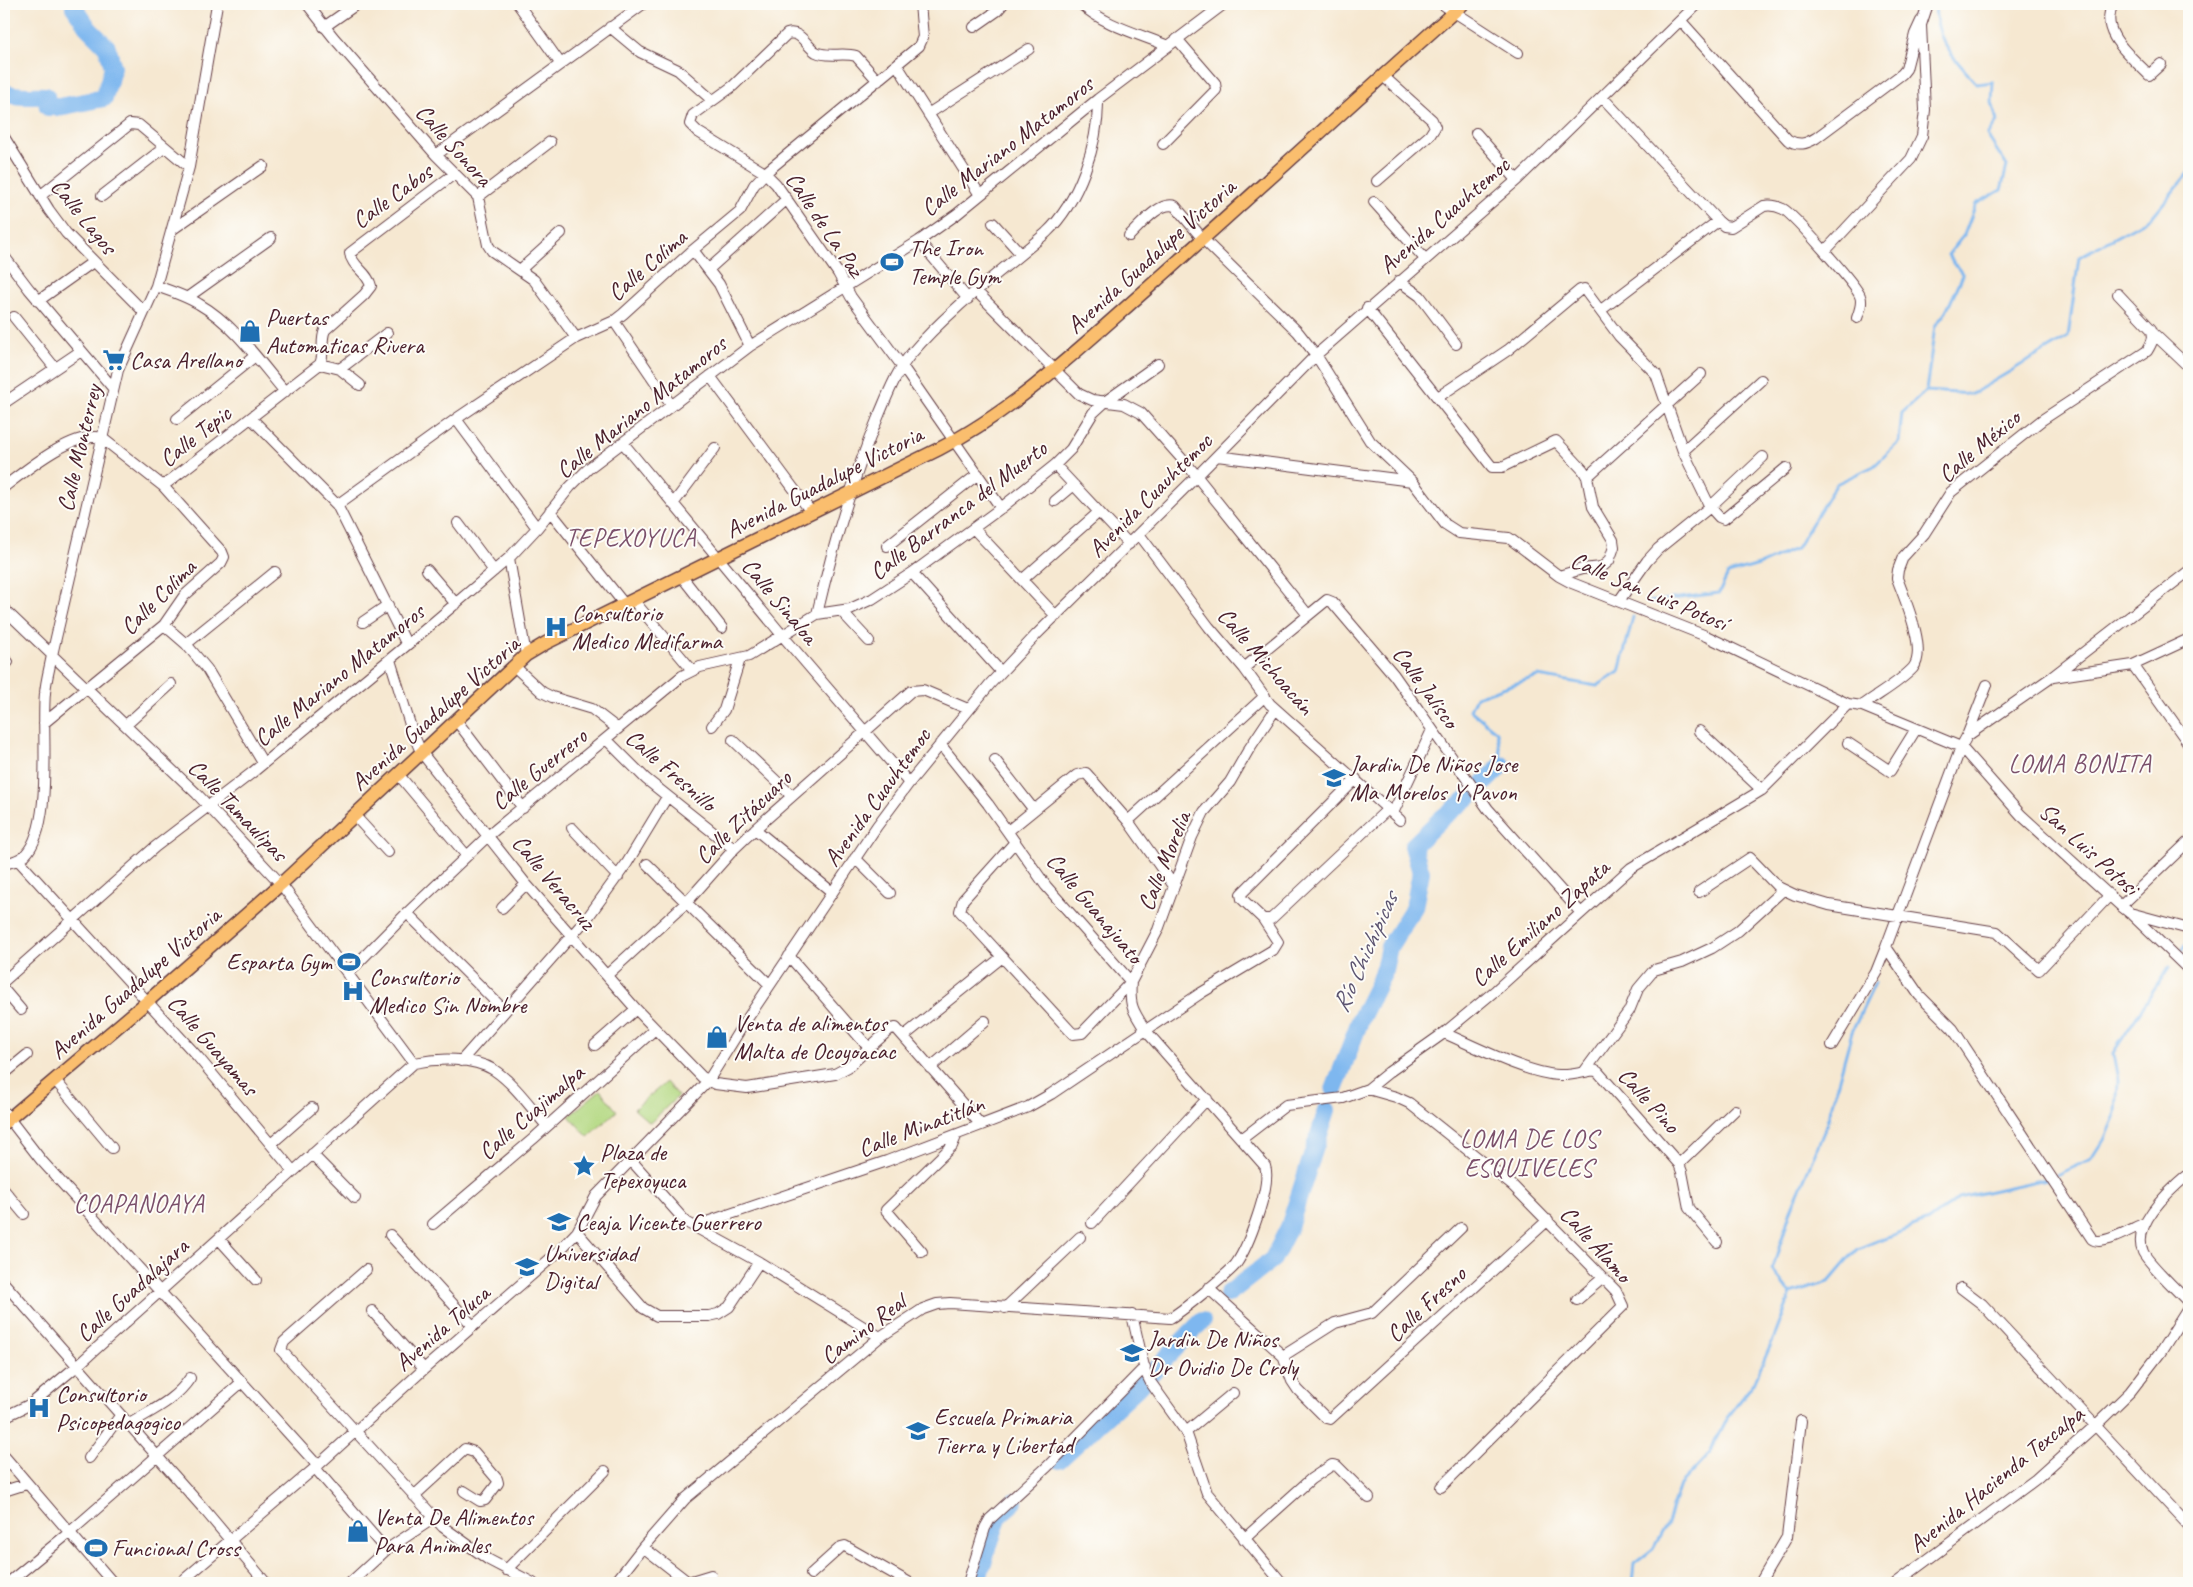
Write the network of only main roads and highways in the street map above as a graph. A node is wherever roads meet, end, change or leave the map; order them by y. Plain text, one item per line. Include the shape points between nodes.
1 (1458, 8) edge
2 (5, 1118) edge

1 - 2 main road, Avenida Guadalupe Victoria via 1053,370 979,426 955,441 526,656 280,884 148,1001

